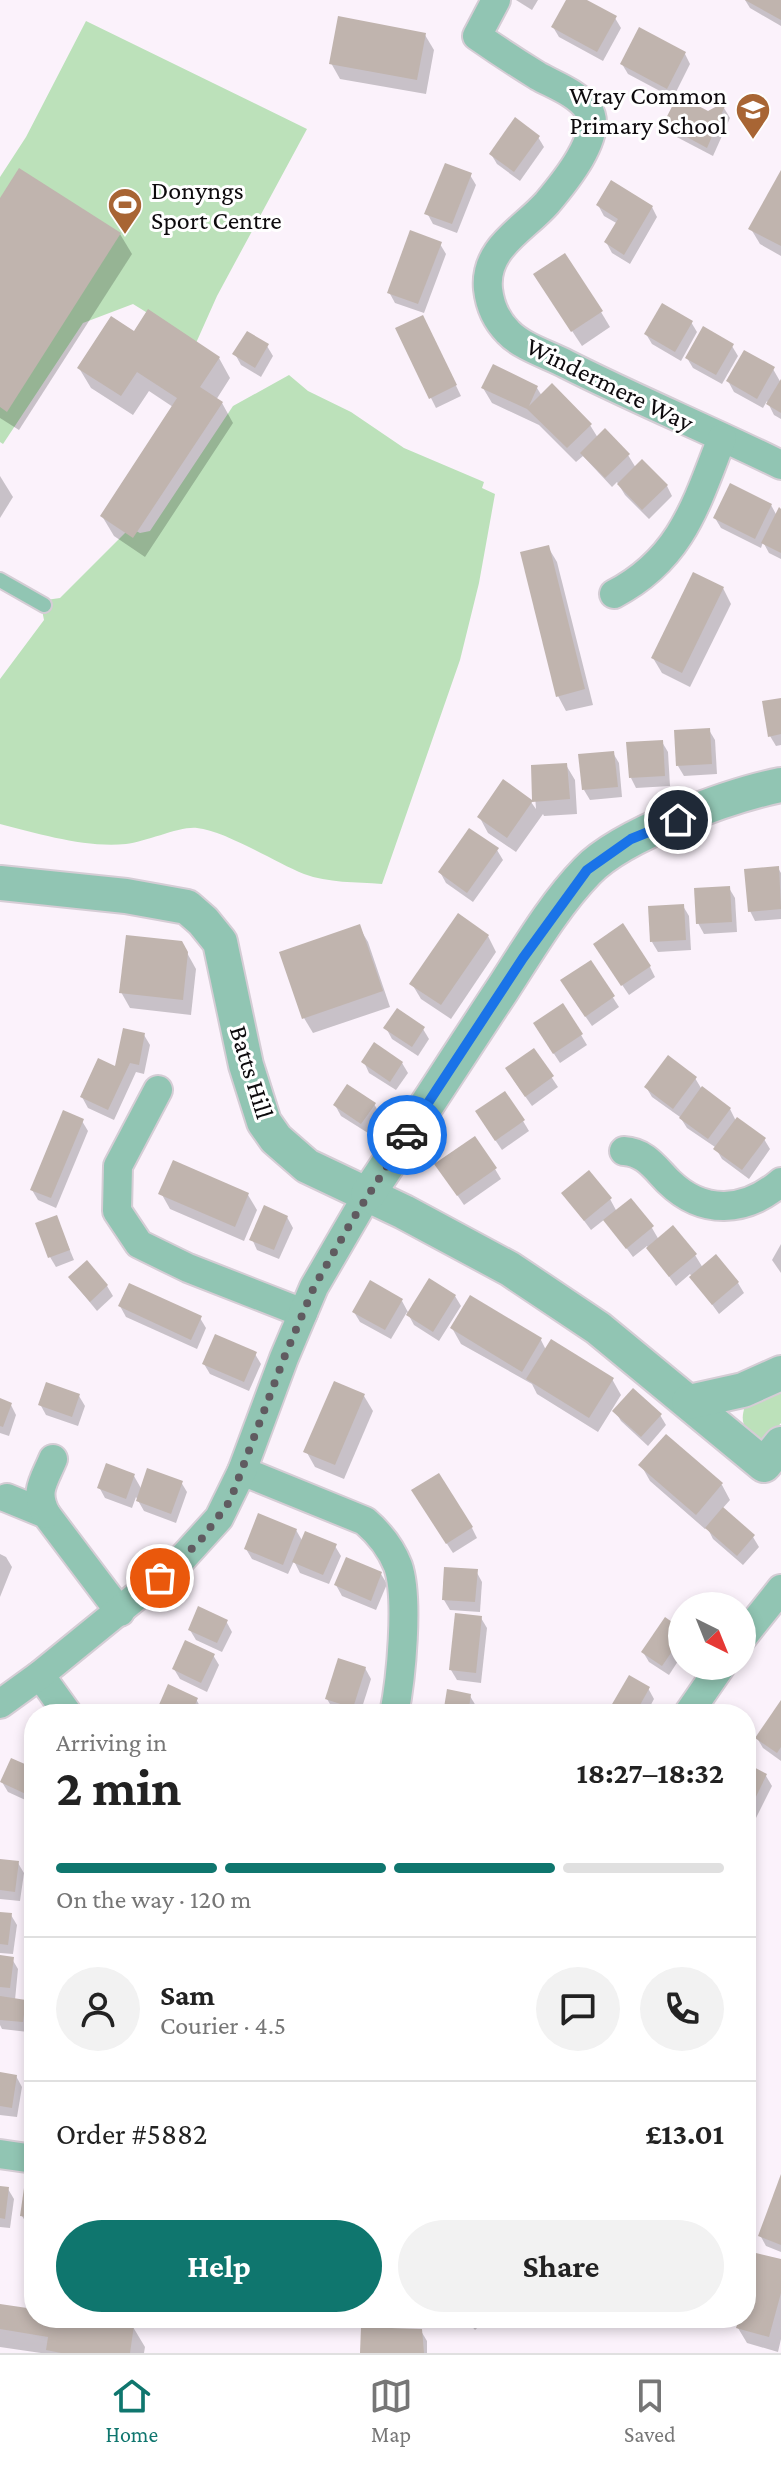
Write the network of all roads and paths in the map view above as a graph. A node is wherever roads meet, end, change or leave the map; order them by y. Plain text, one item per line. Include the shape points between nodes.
1 (496, 0) edge
2 (722, 438) junction
3 (781, 465) edge
4 (0, 580) edge
5 (614, 594) dead end
6 (44, 605) dead end
7 (781, 785) edge
8 (0, 883) edge
9 (158, 1090) dead end
10 (624, 1151) dead end
11 (781, 1182) edge
12 (368, 1194) junction
13 (303, 1313) junction
14 (781, 1373) edge
15 (689, 1402) junction
16 (53, 1459) dead end
17 (775, 1463) edge
18 (242, 1471) junction
19 (7, 1498) dead end
20 (46, 1514) junction
21 (781, 1589) edge
22 (120, 1612) junction
23 (756, 1620) edge
24 (40, 1675) junction
25 (711, 1680) edge
26 (0, 1704) edge
27 (61, 1704) edge
28 (395, 1704) edge
29 (695, 1704) edge
30 (0, 2154) edge
31 (24, 2158) edge

1 - 2 street, Windermere Way via 477,36 580,100 593,118 592,136 546,204 493,259 487,279 496,318 511,336
2 - 3 street, Windermere Way
2 - 5 street via 677,542 640,580
4 - 6 lane
7 - 12 street via 750,791 631,839 587,870
8 - 12 street, Batts Hill via 175,903 195,914 220,942 264,1122 307,1166
9 - 13 street via 118,1166 117,1211 139,1244
10 - 11 street via 645,1157 692,1200 714,1206 755,1200
12 - 13 street
12 - 15 street, Batts Hill via 510,1269 598,1328
13 - 18 street
14 - 15 street via 743,1390
15 - 17 street, Batts Hill
16 - 20 street via 39,1492
18 - 22 street via 230,1501 200,1541
18 - 28 street via 365,1521 389,1548 402,1584
19 - 20 street
20 - 22 street
21 - 23 street
22 - 24 street
24 - 26 street
24 - 27 street
25 - 29 street
30 - 31 street

